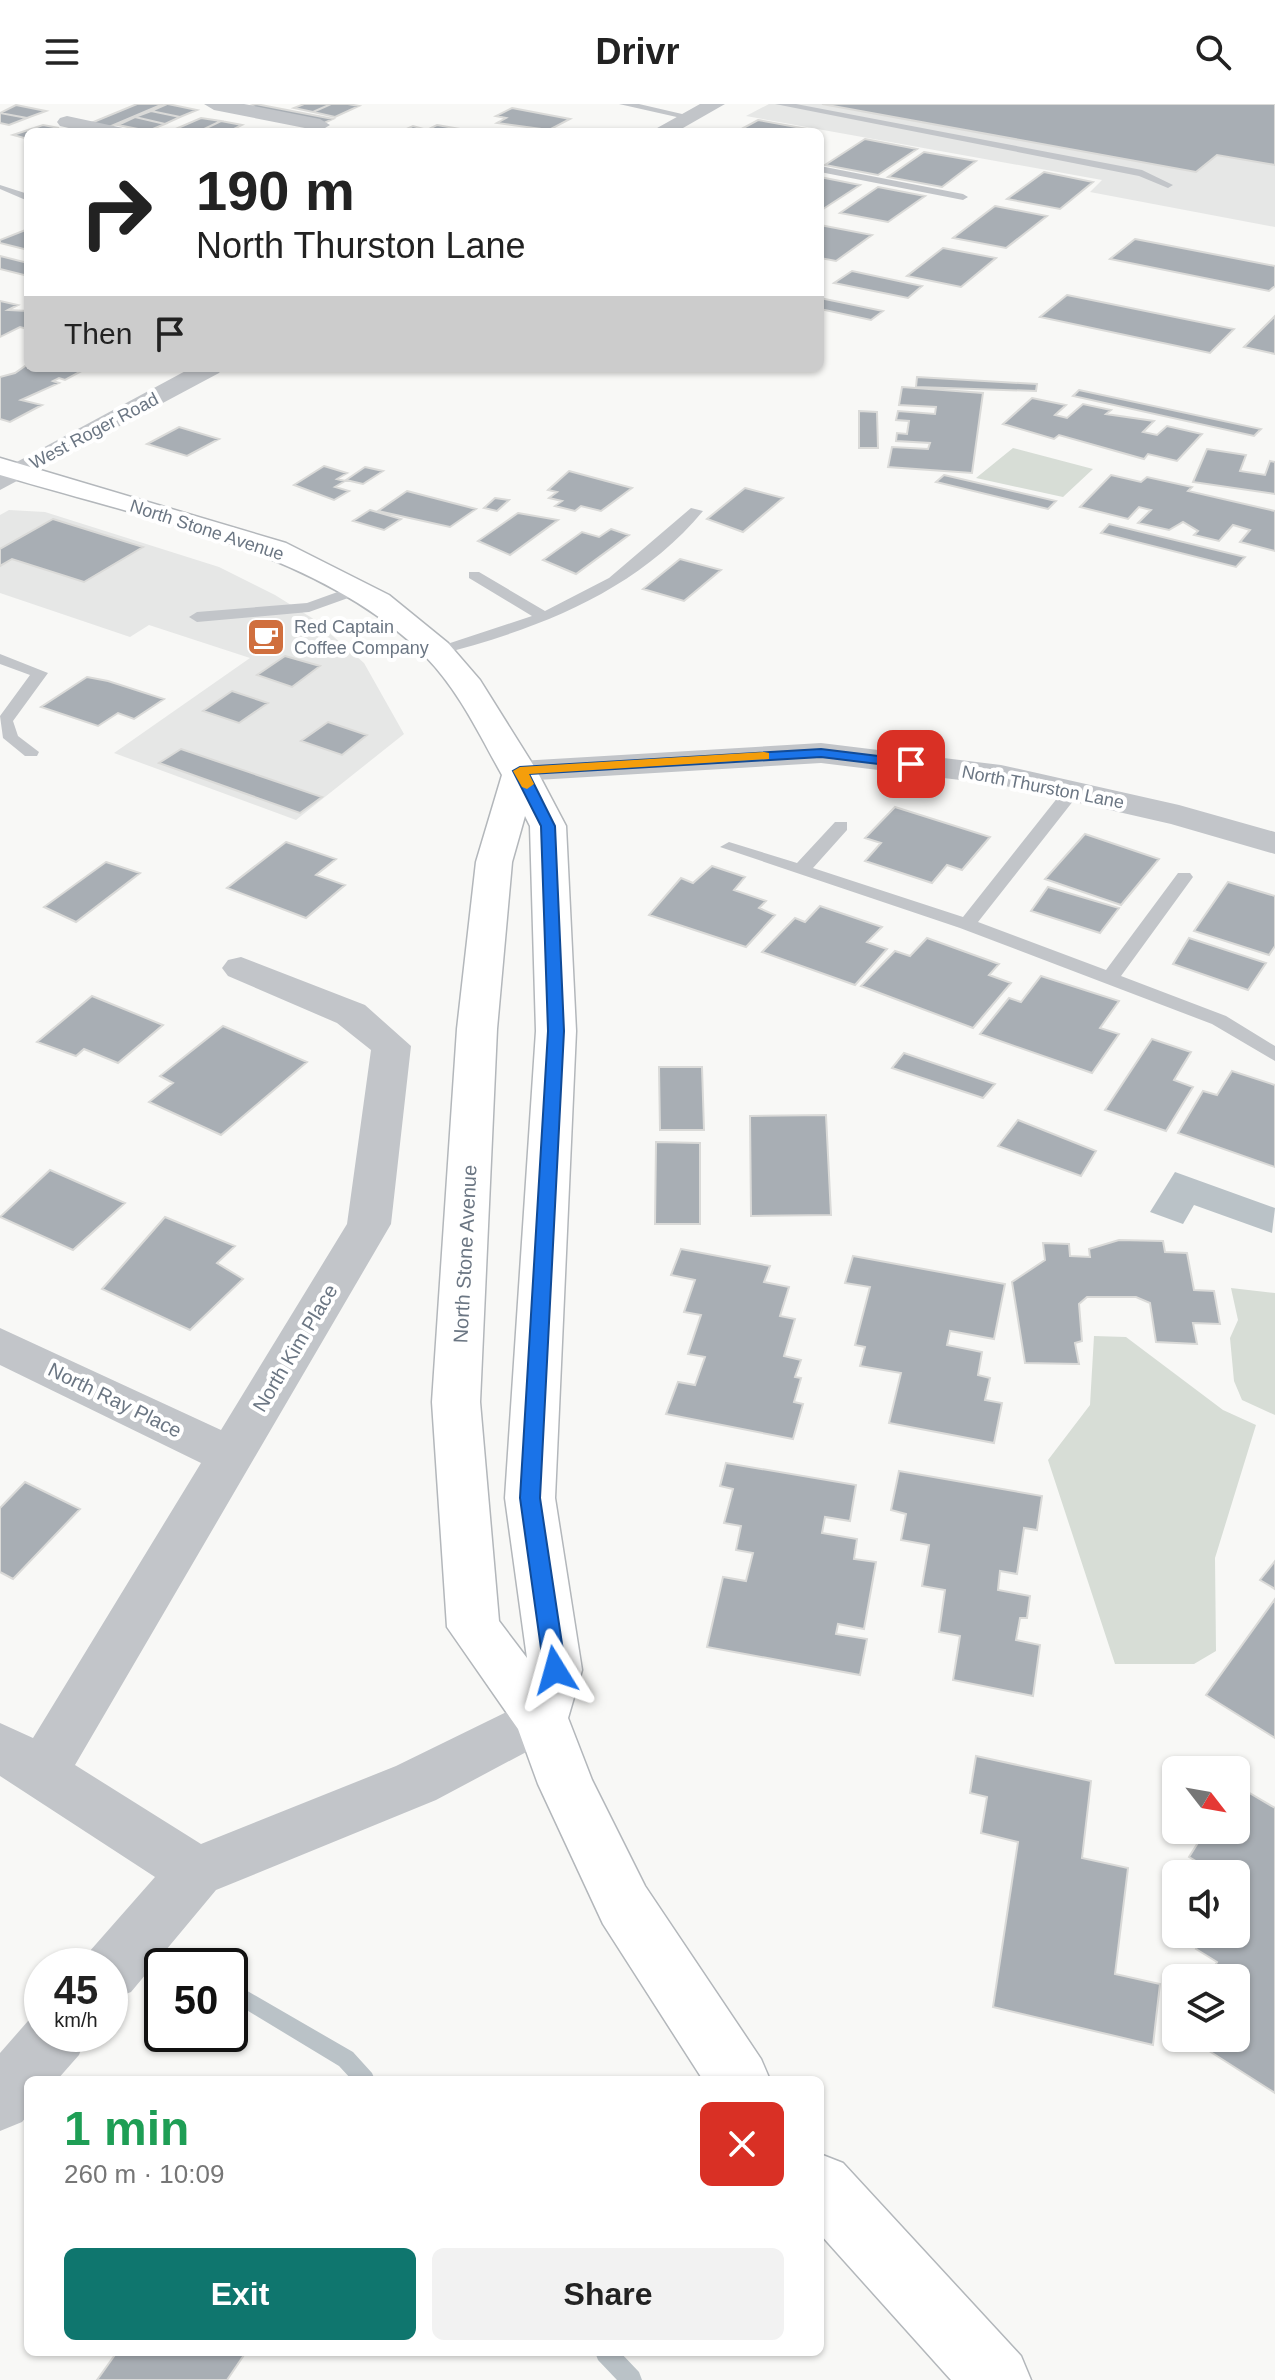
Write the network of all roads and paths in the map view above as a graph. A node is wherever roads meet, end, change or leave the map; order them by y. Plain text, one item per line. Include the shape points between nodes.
1 (214, 104) edge
2 (624, 104) edge
3 (671, 104) edge
4 (780, 104) edge
5 (94, 110) dead end
6 (703, 110) edge
7 (96, 128) edge
8 (313, 128) edge
9 (668, 128) edge
10 (824, 170) edge
11 (1168, 185) dead end
12 (4, 187) dead end
13 (24, 196) edge
14 (963, 197) dead end
15 (202, 372) edge
16 (6, 473) edge
17 (696, 511) dead end
18 (474, 575) dead end
19 (357, 590) junction
20 (543, 616) junction
21 (197, 617) dead end
22 (437, 650) junction
23 (0, 659) edge
24 (31, 752) dead end
25 (520, 771) junction
26 (1072, 791) junction
27 (841, 826) dead end
28 (1275, 843) edge
29 (729, 847) dead end
30 (801, 870) junction
31 (1184, 877) dead end
32 (967, 924) junction
33 (241, 968) dead end
34 (1111, 976) junction
35 (1275, 1055) edge
36 (0, 1345) edge
37 (230, 1455) junction
38 (541, 1718) junction
39 (21, 1760) edge
40 (196, 1872) junction
41 (128, 1951) edge
42 (41, 2052) edge
43 (736, 2076) edge
44 (0, 2100) edge
45 (824, 2190) edge
46 (997, 2380) edge

1 - 8 street via 320,125
2 - 6 lane
3 - 6 lane
4 - 11 lane via 1142,173
5 - 7 street via 67,122
6 - 9 street
10 - 14 lane
12 - 13 lane
15 - 16 street, West Roger Road
16 - 19 main road, North Stone Avenue via 276,549
17 - 20 lane via 635,567 577,603
18 - 20 lane
19 - 21 lane via 309,607
19 - 22 main road, North Stone Avenue
20 - 22 lane
22 - 25 main road, North Stone Avenue via 469,687
23 - 24 lane via 40,673 5,721 11,738
25 - 26 street, North Thurston Lane via 821,753 1001,775
25 - 38 main road, North Stone Avenue via 548,826 556,1031 530,1498 555,1670
25 - 38 main road, North Stone Avenue via 494,862 477,1029 456,1402 473,1627
26 - 28 street, North Thurston Lane
26 - 32 lane
27 - 30 lane
29 - 30 lane
30 - 32 lane
31 - 34 lane
32 - 34 lane
33 - 37 street, North Kim Place via 351,1014 391,1046 369,1224
34 - 35 lane via 1219,1020
36 - 37 street, North Ray Place
37 - 39 street, North Kim Place
38 - 40 street via 416,1783
38 - 43 main road, North Stone Avenue via 624,1905
39 - 40 street
40 - 41 street
42 - 44 street
45 - 46 main road

